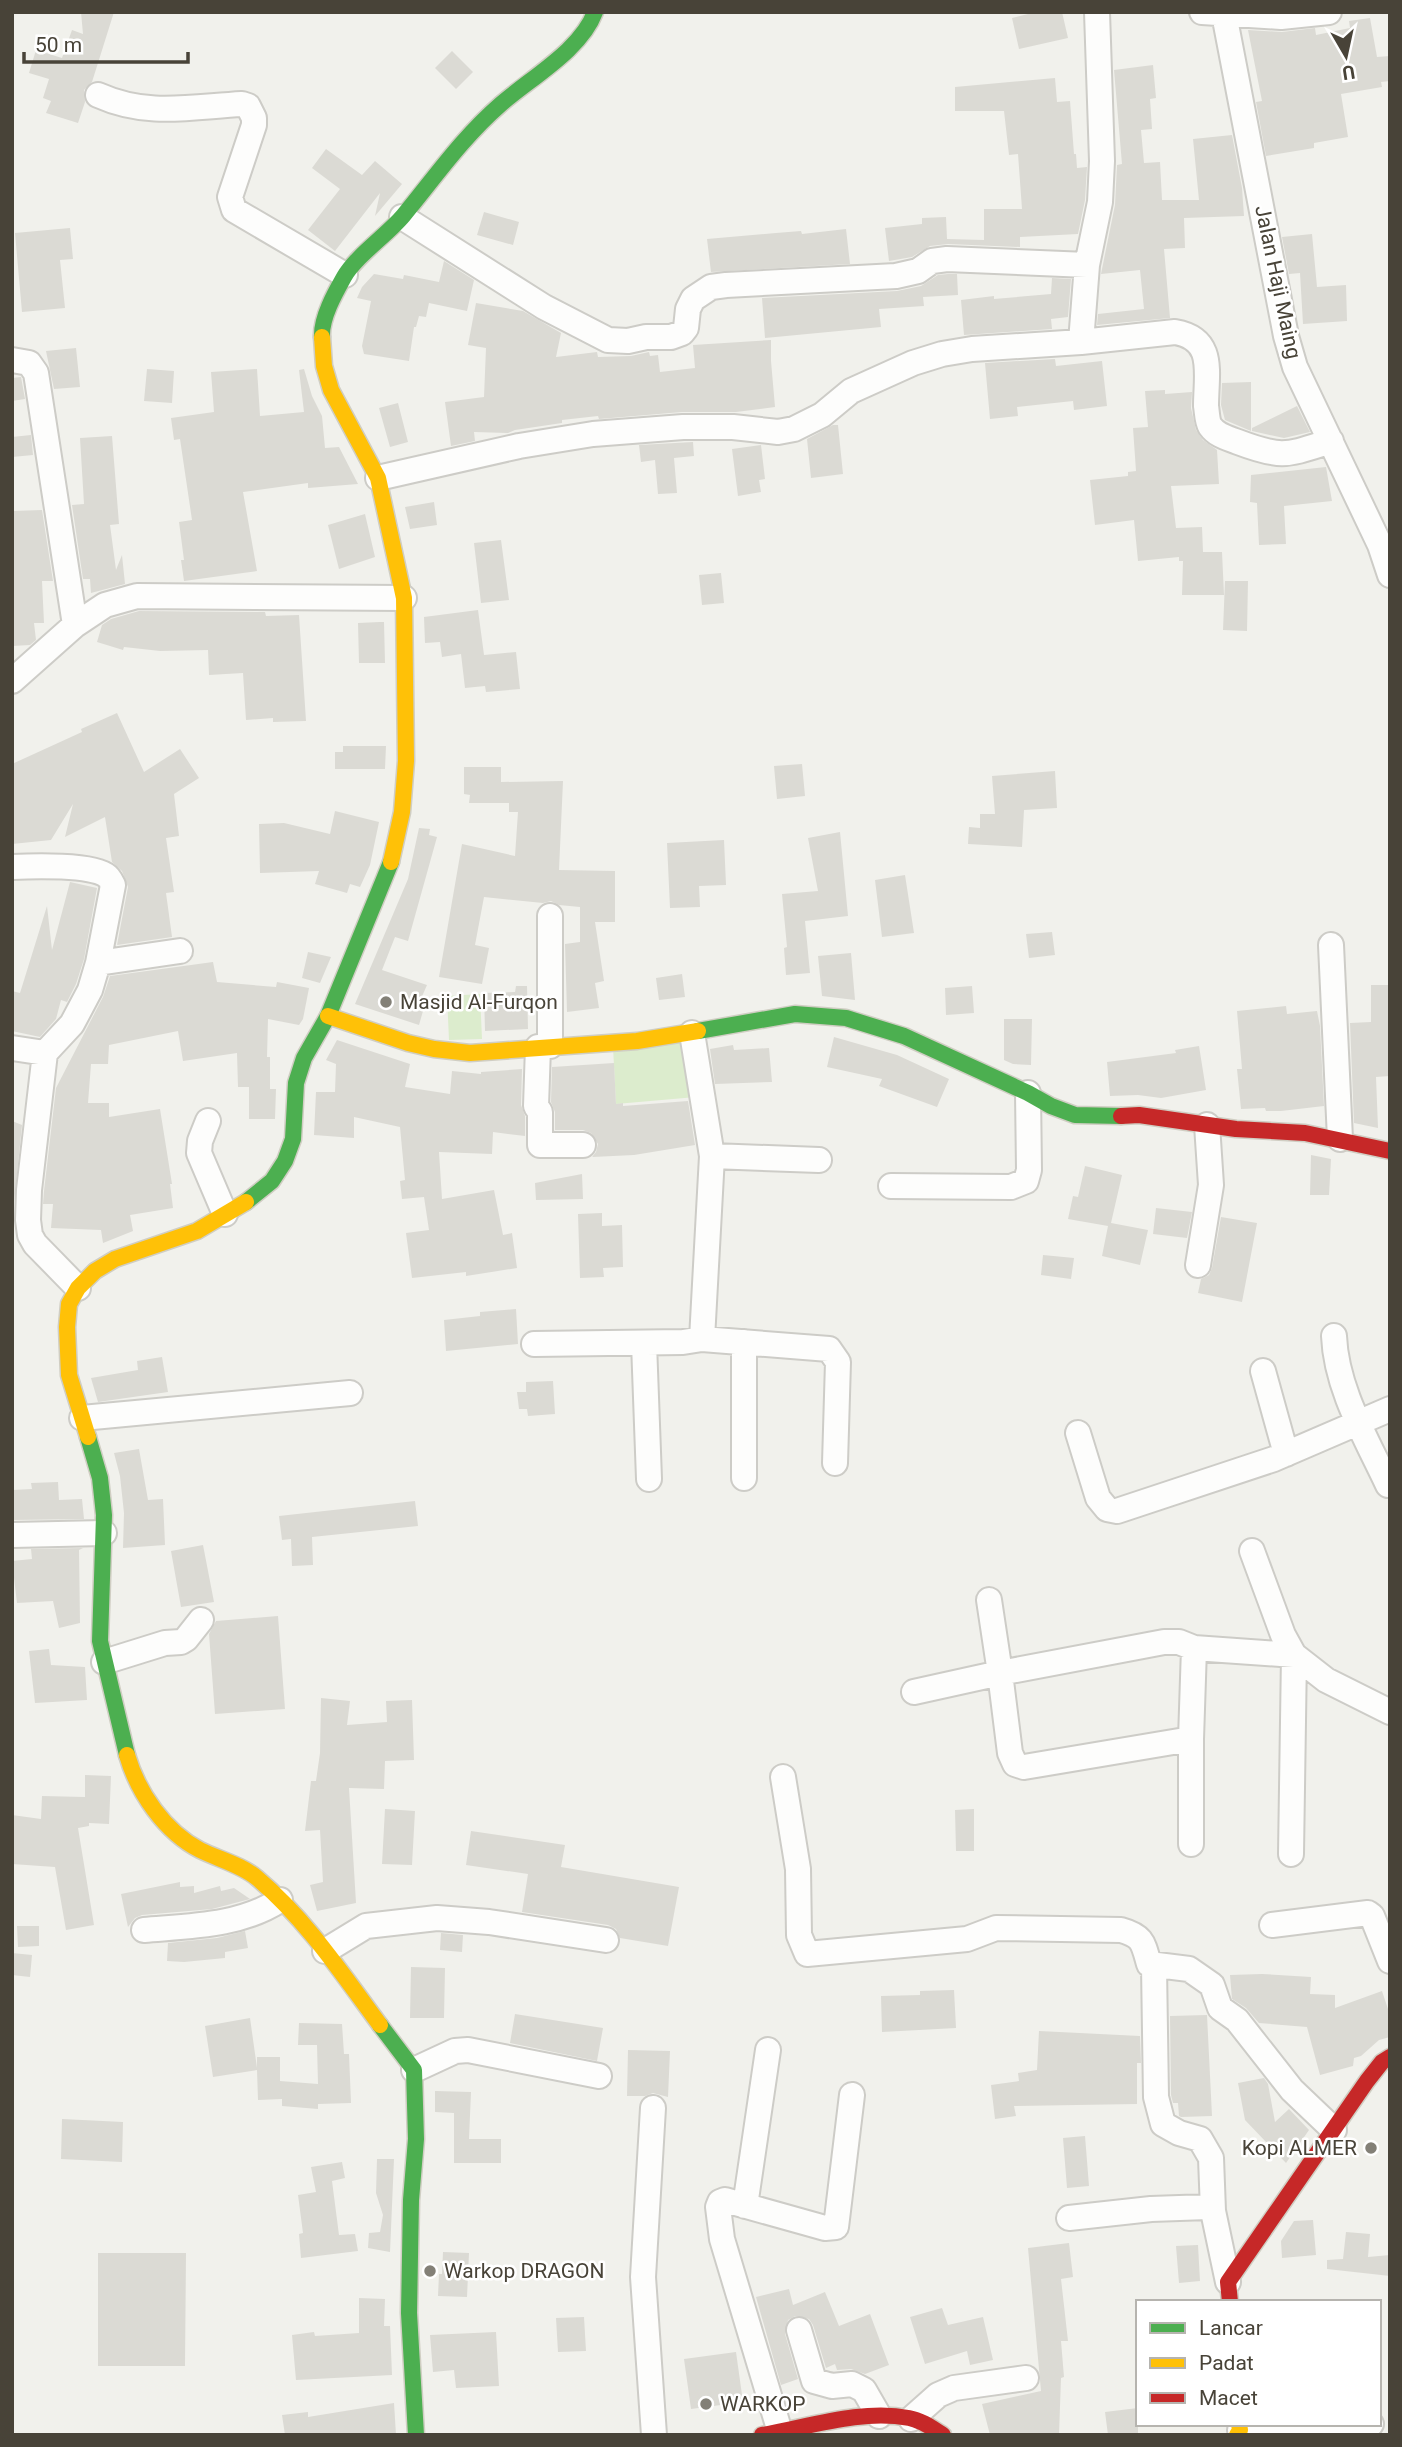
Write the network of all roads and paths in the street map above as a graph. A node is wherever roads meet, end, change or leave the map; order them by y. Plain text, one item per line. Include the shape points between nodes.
1 (596, 12) edge
2 (1097, 12) edge
3 (1329, 12) edge
4 (1213, 13) edge
5 (1281, 15) edge
6 (98, 95) dead end
7 (402, 217) junction
8 (1087, 265) junction
9 (345, 275) junction
10 (1081, 342) junction
11 (12, 360) edge
12 (1331, 441) junction
13 (378, 478) junction
14 (1385, 546) edge
15 (1390, 575) edge
16 (404, 598) junction
17 (75, 625) junction
18 (12, 681) edge
19 (12, 867) edge
20 (550, 916) dead end
21 (1331, 945) dead end
22 (180, 951) dead end
23 (98, 963) junction
24 (328, 1016) junction
25 (692, 1033) junction
26 (544, 1046) junction
27 (12, 1048) edge
28 (46, 1053) junction
29 (1028, 1093) junction
30 (208, 1121) dead end
31 (1207, 1125) junction
32 (1340, 1139) junction
33 (583, 1145) dead end
34 (1390, 1151) edge
35 (712, 1156) junction
36 (819, 1160) dead end
37 (891, 1186) dead end
38 (225, 1214) junction
39 (1198, 1265) dead end
40 (78, 1288) junction
41 (1334, 1336) dead end
42 (702, 1339) junction
43 (744, 1342) junction
44 (644, 1343) junction
45 (534, 1344) dead end
46 (1263, 1371) dead end
47 (350, 1393) dead end
48 (1390, 1409) edge
49 (82, 1418) junction
50 (1360, 1423) junction
51 (1079, 1433) dead end
52 (1286, 1454) junction
53 (835, 1463) dead end
54 (744, 1478) dead end
55 (649, 1479) dead end
56 (1388, 1485) edge
57 (104, 1533) junction
58 (12, 1535) edge
59 (1252, 1551) dead end
60 (989, 1600) dead end
61 (201, 1620) dead end
62 (1194, 1648) junction
63 (1294, 1656) junction
64 (104, 1662) junction
65 (1000, 1673) junction
66 (914, 1692) dead end
67 (1390, 1712) edge
68 (1191, 1740) junction
69 (783, 1777) dead end
70 (1191, 1844) dead end
71 (1291, 1854) dead end
72 (281, 1900) junction
73 (1272, 1925) dead end
74 (144, 1930) dead end
75 (606, 1940) dead end
76 (326, 1951) junction
77 (1390, 1961) edge
78 (1154, 1966) junction
79 (768, 2050) dead end
80 (1390, 2057) edge
81 (414, 2070) junction
82 (599, 2076) dead end
83 (852, 2095) dead end
84 (653, 2108) dead end
85 (1334, 2130) junction
86 (745, 2206) junction
87 (1213, 2211) junction
88 (1069, 2218) dead end
89 (1229, 2292) edge
90 (799, 2330) dead end
91 (1027, 2378) dead end
92 (879, 2416) junction
93 (911, 2418) junction
94 (1327, 2426) edge
95 (1239, 2430) edge
96 (771, 2433) edge
97 (416, 2435) edge
98 (654, 2435) edge
99 (943, 2435) edge

1 - 7 street via 578,41 460,143
2 - 8 street via 1102,161
3 - 5 street
4 - 5 street
4 - 12 street, Jalan Haji Maing via 1286,336 1295,367
6 - 9 street via 142,109 248,106 254,125 230,204
7 - 8 street via 544,307 608,340 682,333 693,299 711,287 896,276 947,259
7 - 9 street
8 - 10 street
9 - 13 street via 322,331 324,366 331,390
10 - 12 street via 1175,332 1190,335 1200,342 1205,354 1209,425 1220,435 1270,454 1290,454
10 - 13 street via 942,354 851,391 809,424 794,429 683,427 593,434
11 - 17 street via 29,363 36,373
12 - 14 street, Jalan Haji Maing
13 - 16 street
14 - 15 street, Jalan Haji Maing
16 - 17 street via 137,596 105,604
16 - 24 street via 402,813 389,871
17 - 18 street
19 - 23 street via 64,867 108,876 112,896
20 - 26 street
21 - 32 street
22 - 23 street
23 - 28 street via 81,1010
24 - 26 street via 434,1049 470,1053
24 - 38 street via 304,1058 296,1083 293,1139 285,1161 254,1197
25 - 26 street via 603,1045
25 - 29 street via 795,1014 846,1018 904,1036
25 - 35 street
26 - 33 street via 536,1106 540,1145
27 - 28 street
28 - 40 street via 29,1190 30,1235
29 - 31 street via 1075,1115 1139,1115
29 - 37 street via 1026,1181 1012,1186
30 - 38 street via 199,1153
31 - 32 street
31 - 39 street via 1211,1185
32 - 34 street
35 - 36 street
35 - 42 street
38 - 40 street via 197,1231 115,1259 95,1270
40 - 49 street via 69,1304 67,1350
41 - 50 street via 1343,1385
42 - 43 street
42 - 44 street
43 - 53 street via 829,1349 834,1354 838,1362
43 - 54 street
44 - 45 street
44 - 55 street
46 - 52 street
47 - 49 street
48 - 50 street
49 - 57 street via 100,1478
50 - 52 street
50 - 56 street
51 - 52 street via 1098,1498 1107,1510 1117,1511
57 - 58 street
57 - 64 street via 100,1641
59 - 63 street
60 - 65 street
61 - 64 street via 186,1639
62 - 63 street
62 - 65 street via 1164,1642
62 - 68 street
63 - 67 street via 1326,1680
63 - 71 street
64 - 72 street via 128,1759 158,1815 172,1832 255,1876
65 - 66 street
65 - 68 street via 1015,1764 1024,1767
68 - 70 street
69 - 78 street via 798,1869 799,1935 807,1954 967,1939 996,1928 1121,1930 1136,1934
72 - 74 street via 247,1917
72 - 76 street
73 - 77 street via 1368,1913
75 - 76 street via 437,1918 366,1926
76 - 81 street
78 - 85 street via 1189,1969 1212,1985 1220,2008 1237,2020 1292,2090
78 - 87 street via 1156,2097 1163,2124 1200,2139 1211,2158
79 - 86 street
80 - 85 street
81 - 82 street via 468,2050
81 - 97 street via 409,2313
83 - 86 street via 836,2227
84 - 98 street via 643,2277
85 - 89 street
86 - 96 street via 725,2200 718,2207
87 - 88 street via 1186,2206
87 - 89 street
90 - 92 street via 814,2381 864,2389
91 - 93 street via 954,2388
92 - 93 street
92 - 96 street
93 - 99 street
94 - 95 street

